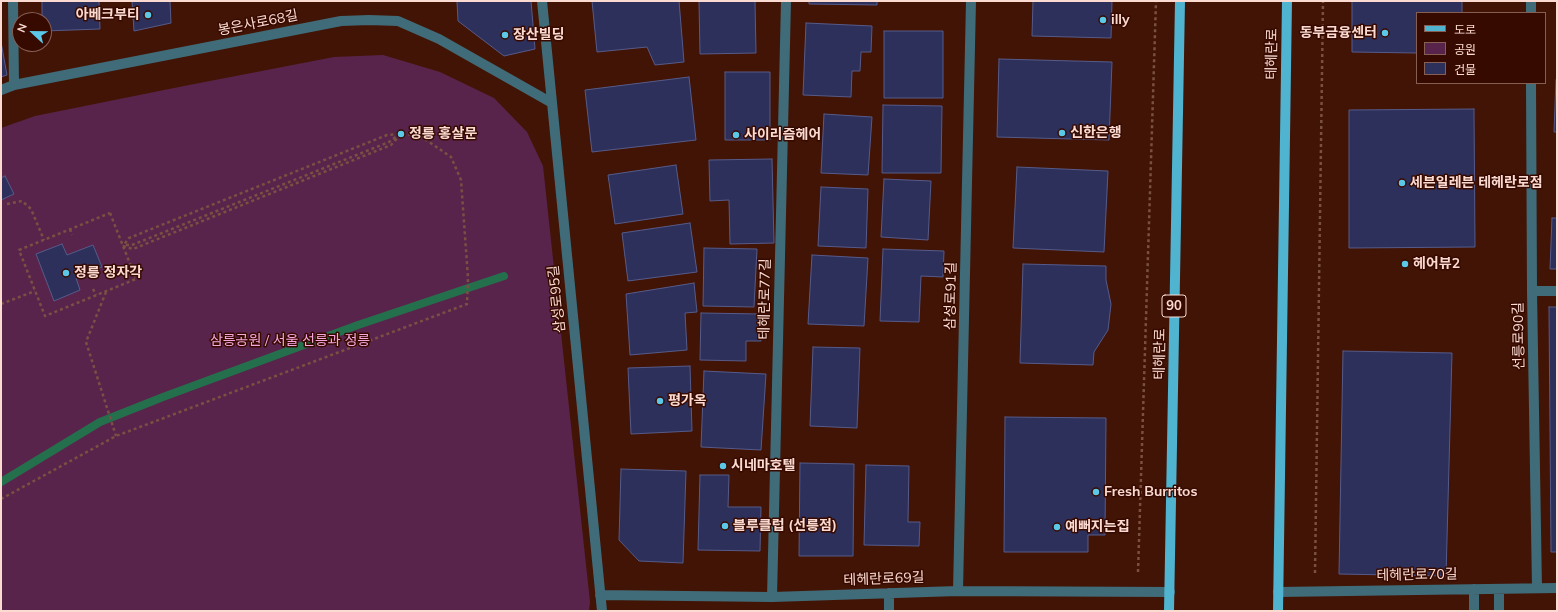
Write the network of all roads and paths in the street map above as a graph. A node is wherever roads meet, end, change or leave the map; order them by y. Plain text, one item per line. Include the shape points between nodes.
1 (13, 1) edge
2 (542, 1) edge
3 (786, 1) edge
4 (971, 1) edge
5 (1156, 1) edge
6 (1180, 1) edge
7 (1287, 1) edge
8 (1323, 1) edge
9 (1531, 1) edge
10 (1531, 12) edge
11 (1531, 84) edge
12 (14, 85) junction
13 (1, 90) edge
14 (552, 103) junction
15 (401, 134) junction
16 (8, 204) dead end
17 (70, 229) junction
18 (72, 235) dead end
19 (44, 240) junction
20 (123, 246) junction
21 (93, 289) dead end
22 (35, 291) junction
23 (106, 291) junction
24 (1532, 291) junction
25 (1557, 291) edge
26 (96, 295) junction
27 (1, 304) edge
28 (116, 436) junction
29 (1, 498) edge
30 (1499, 588) junction
31 (1537, 588) junction
32 (1557, 588) edge
33 (1474, 589) junction
34 (958, 591) junction
35 (1314, 591) junction
36 (1138, 592) junction
37 (1170, 592) junction
38 (1278, 592) junction
39 (889, 593) junction
40 (600, 595) junction
41 (772, 597) junction
42 (602, 611) edge
43 (889, 611) edge
44 (1169, 611) edge
45 (1278, 611) edge
46 (1474, 611) edge
47 (1499, 611) edge

1 - 12 street
2 - 14 street, 삼성로95길
3 - 41 street, 테헤란로77길
4 - 34 street, 삼성로91길
5 - 36 path
6 - 37 main road, 테헤란로 / 90
7 - 38 main road, 테헤란로
8 - 35 path
9 - 10 street
11 - 24 street, 선릉로90길
12 - 13 street, 봉은사로68길
12 - 14 street, 봉은사로68길 via 341,21 369,20 398,21 439,39
14 - 40 street, 삼성로95길
15 - 20 path via 382,145 132,245
15 - 20 path via 386,135 129,238
15 - 28 path via 419,135 451,157 461,180 468,278 467,304
16 - 19 path via 22,201 31,209
17 - 18 path
17 - 19 path
17 - 20 path via 110,213
19 - 22 path via 19,250
20 - 23 path via 136,279
21 - 26 path
22 - 26 path via 45,316
22 - 27 path
23 - 26 path
23 - 28 path via 86,342
24 - 25 street
24 - 31 street, 선릉로90길
28 - 29 path
30 - 31 street, 테헤란로70길
30 - 33 street, 테헤란로70길
30 - 47 street
31 - 32 street, 테헤란로70길
33 - 35 street, 테헤란로70길
33 - 46 street
34 - 36 street, 테헤란로69길
34 - 39 street, 테헤란로69길
35 - 38 street, 테헤란로70길
36 - 37 street, 테헤란로69길
37 - 44 main road, 테헤란로 / 90
38 - 45 main road, 테헤란로
39 - 41 street, 테헤란로69길
39 - 43 street
40 - 41 street, 테헤란로69길
40 - 42 street, 삼성로95길

